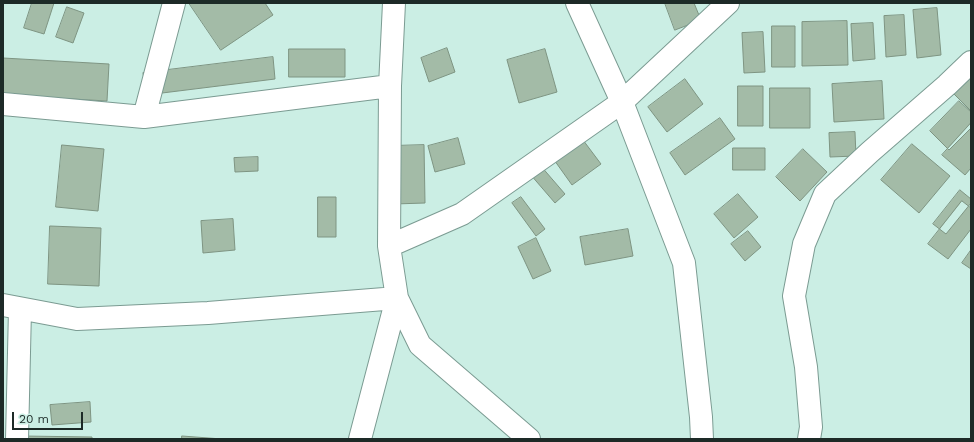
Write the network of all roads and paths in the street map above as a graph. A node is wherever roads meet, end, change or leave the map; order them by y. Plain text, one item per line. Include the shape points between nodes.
1 (174, 3) edge
2 (394, 3) edge
3 (576, 3) edge
4 (728, 3) edge
5 (971, 62) edge
6 (390, 86) junction
7 (622, 102) junction
8 (3, 104) edge
9 (144, 118) junction
10 (389, 246) junction
11 (397, 298) junction
12 (11, 307) edge
13 (17, 439) edge
14 (360, 439) edge
15 (529, 439) edge
16 (702, 439) edge
17 (809, 439) edge

1 - 9 street
2 - 6 street
3 - 7 street
4 - 7 street
5 - 17 street via 825,194 804,244 794,296 806,367 811,427
6 - 9 street
6 - 10 street
7 - 10 street via 462,214
7 - 16 street via 684,262
8 - 9 street
10 - 11 street
11 - 12 street via 77,319
11 - 14 street
11 - 15 street via 420,346
12 - 13 street

